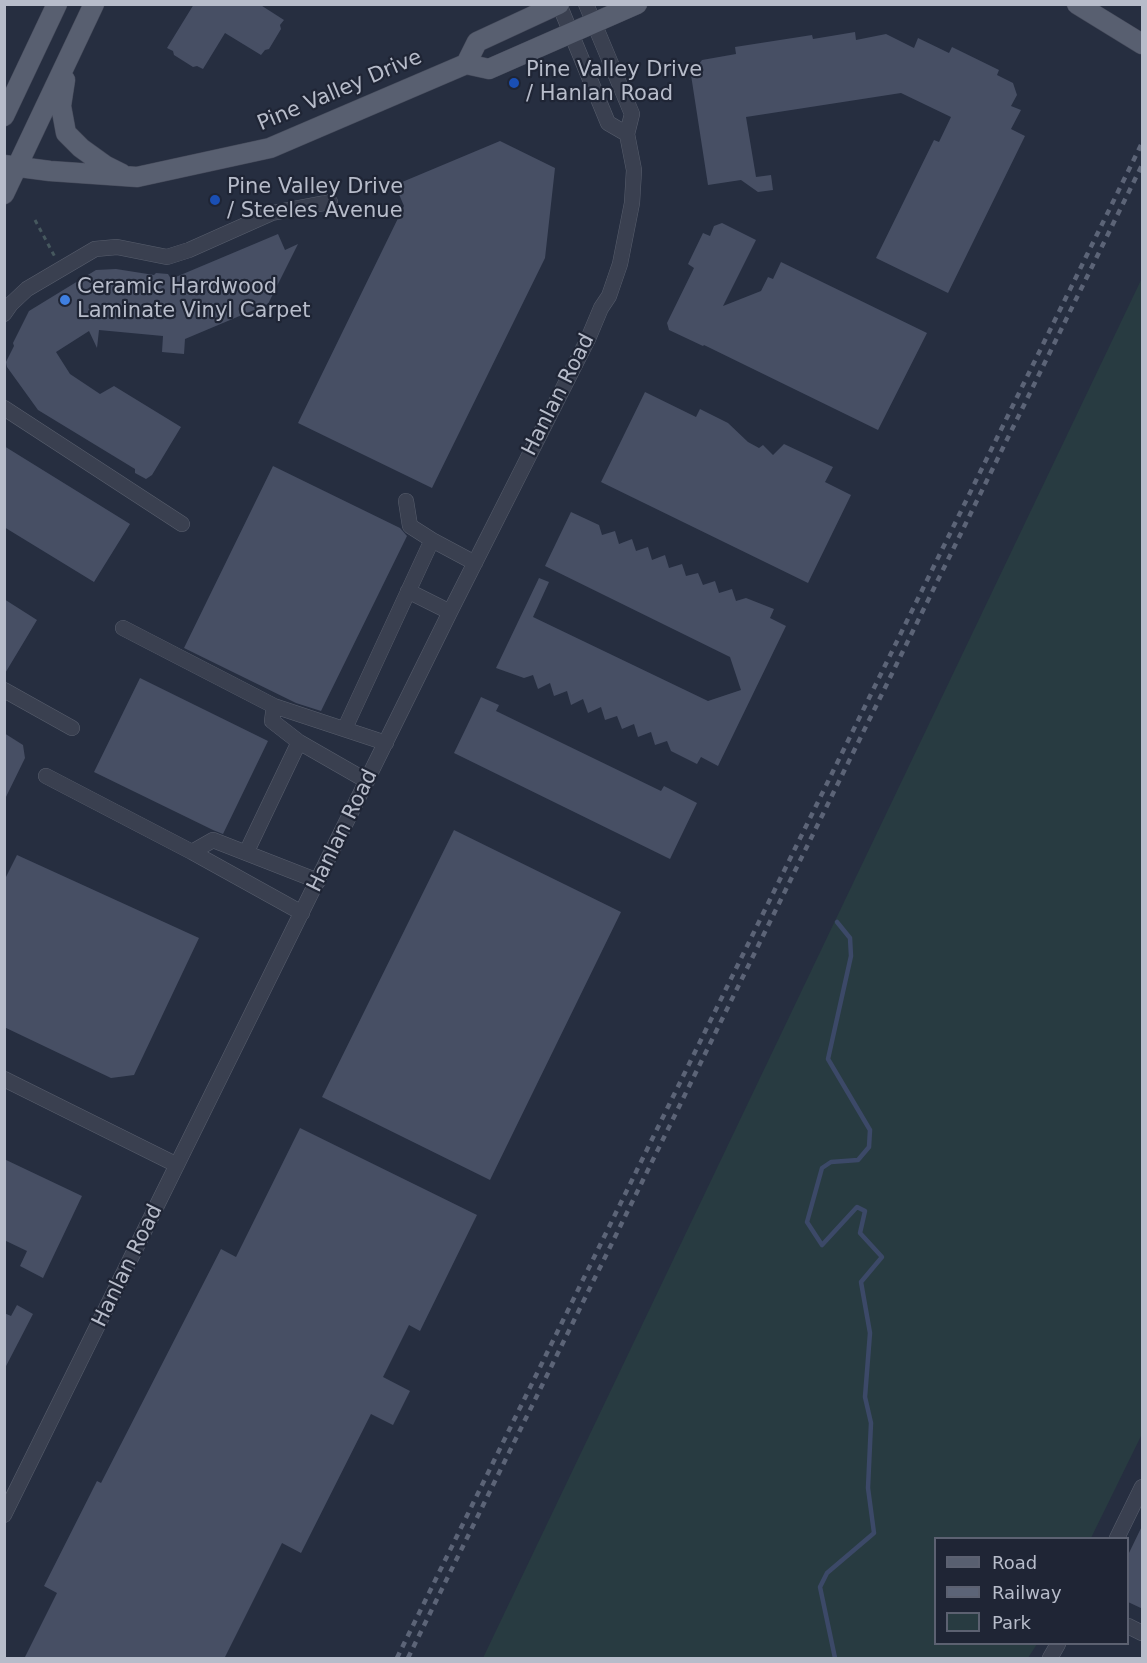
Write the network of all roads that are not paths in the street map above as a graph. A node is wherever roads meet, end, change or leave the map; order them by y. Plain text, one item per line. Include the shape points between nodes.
1 (57, 4) edge
2 (94, 4) edge
3 (559, 4) edge
4 (637, 4) edge
5 (1077, 4) edge
6 (589, 14) edge
7 (570, 34) junction
8 (1143, 44) edge
9 (69, 57) junction
10 (466, 64) junction
11 (4, 116) edge
12 (627, 134) junction
13 (11, 166) edge
14 (129, 178) junction
15 (4, 194) edge
16 (330, 202) dead end
17 (4, 314) edge
18 (4, 408) edge
19 (406, 501) dead end
20 (182, 524) dead end
21 (432, 540) junction
22 (475, 563) junction
23 (408, 591) junction
24 (450, 612) junction
25 (123, 628) dead end
26 (4, 690) edge
27 (274, 706) junction
28 (72, 728) dead end
29 (345, 728) junction
30 (299, 742) junction
31 (386, 742) junction
32 (46, 776) dead end
33 (367, 781) junction
34 (192, 852) junction
35 (246, 853) junction
36 (318, 881) junction
37 (302, 914) junction
38 (4, 1079) edge
39 (177, 1165) junction
40 (1143, 1487) edge
41 (4, 1515) edge
42 (1118, 1537) edge
43 (1129, 1626) edge
44 (1143, 1633) edge
45 (1057, 1645) edge
46 (1050, 1659) edge

1 - 11 main road
2 - 9 main road
3 - 7 street
3 - 10 main road via 477,42
4 - 6 main road, Pine Valley Drive
5 - 8 main road
6 - 7 main road, Pine Valley Drive
6 - 12 street, Hanlan Road via 632,114
7 - 10 main road, Pine Valley Drive via 489,69
7 - 12 street via 608,123
9 - 13 main road
9 - 14 main road via 61,106 66,133 106,166
10 - 14 main road, Pine Valley Drive via 270,148
12 - 22 street, Hanlan Road via 634,170 632,203 612,287
13 - 14 main road, Pine Valley Drive
13 - 15 main road
16 - 17 street via 272,213 167,257 117,247 95,249 27,290
18 - 20 street
19 - 21 street via 410,526
21 - 22 street
21 - 23 street
22 - 24 street, Hanlan Road
23 - 24 street
23 - 29 street
24 - 31 street, Hanlan Road
25 - 27 street
26 - 28 street
27 - 29 street
27 - 30 street via 272,721
29 - 31 street
30 - 33 street
30 - 35 street
31 - 33 street, Hanlan Road
32 - 34 street
33 - 36 street, Hanlan Road
34 - 35 street via 213,840
34 - 37 street
35 - 36 street
36 - 37 street, Hanlan Road
37 - 39 street, Hanlan Road
38 - 39 street
39 - 41 street, Hanlan Road
40 - 42 street
43 - 44 street
45 - 46 street

